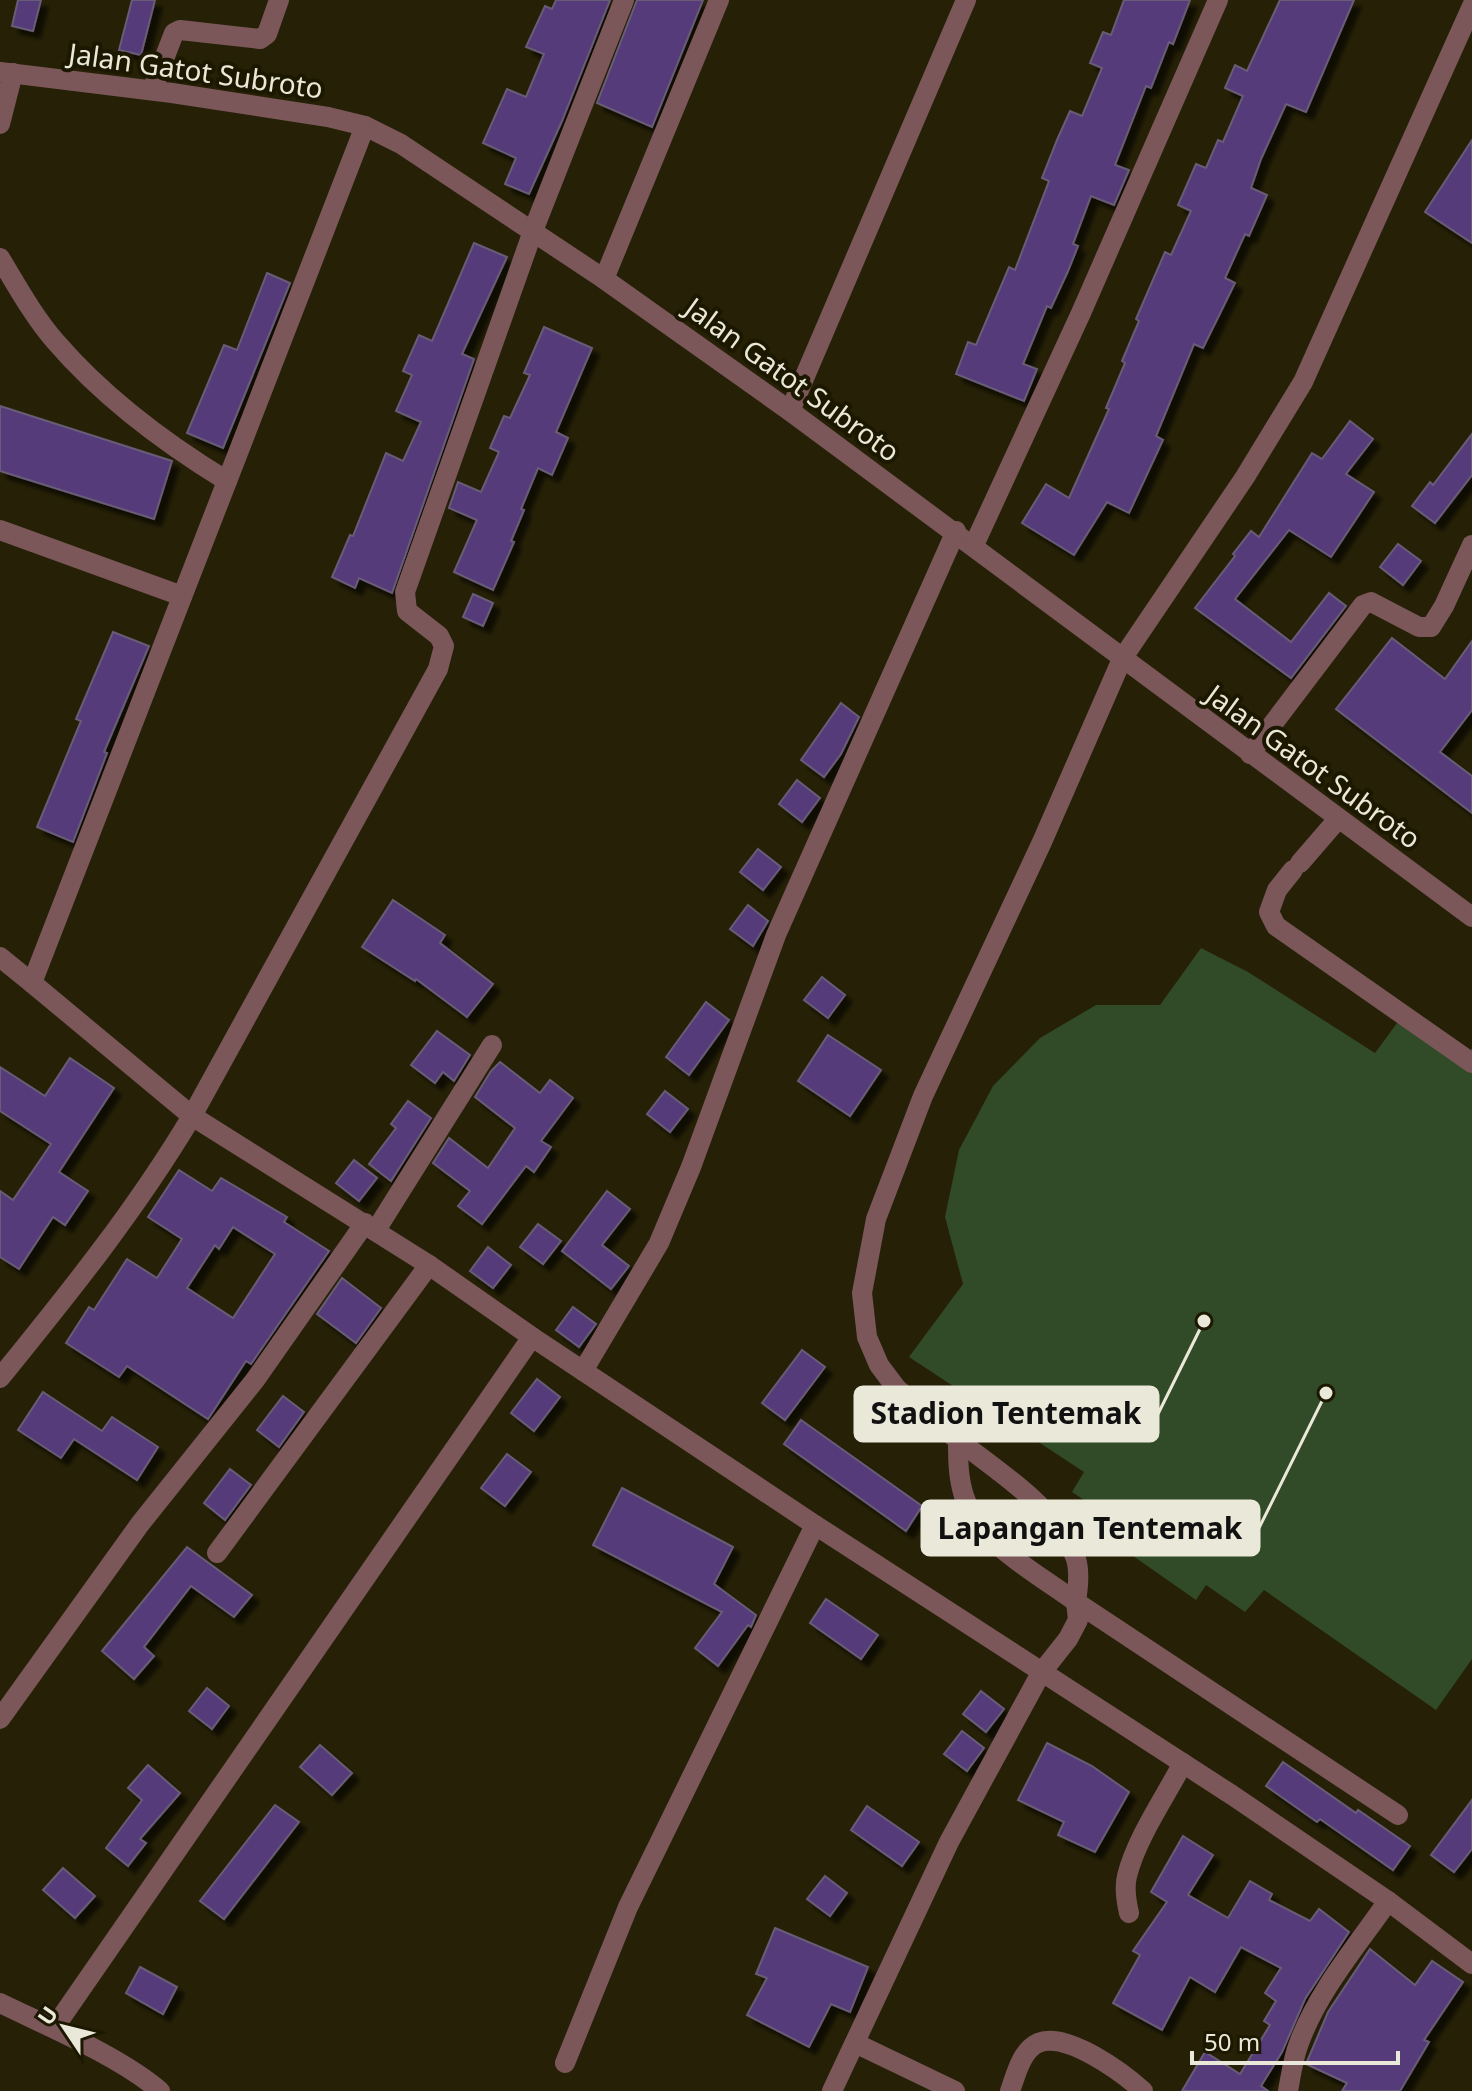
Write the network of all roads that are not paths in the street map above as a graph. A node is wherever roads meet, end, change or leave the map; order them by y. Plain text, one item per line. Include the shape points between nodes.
1 (279, 0) edge
2 (624, 0) edge
3 (719, 0) edge
4 (966, 0) edge
5 (1218, 0) edge
6 (1472, 6) edge
7 (6, 72) edge
8 (152, 90) junction
9 (0, 124) edge
10 (365, 126) junction
11 (533, 231) junction
12 (0, 258) edge
13 (604, 279) junction
14 (790, 411) junction
15 (227, 481) junction
16 (0, 530) edge
17 (956, 531) junction
18 (974, 545) junction
19 (1472, 545) edge
20 (182, 596) junction
21 (1122, 659) junction
22 (1250, 754) junction
23 (1338, 819) junction
24 (1472, 917) edge
25 (0, 957) edge
26 (32, 983) junction
27 (492, 1045) dead end
28 (1472, 1063) edge
29 (192, 1116) junction
30 (370, 1226) junction
31 (429, 1265) junction
32 (532, 1337) junction
33 (583, 1371) junction
34 (0, 1378) edge
35 (958, 1440) junction
36 (815, 1525) junction
37 (217, 1553) dead end
38 (1076, 1602) junction
39 (1041, 1673) junction
40 (0, 1719) edge
41 (1183, 1763) junction
42 (1398, 1815) dead end
43 (1388, 1901) junction
44 (1129, 1913) dead end
45 (1472, 1964) edge
46 (0, 2003) edge
47 (54, 2028) junction
48 (855, 2043) junction
49 (565, 2063) dead end
50 (160, 2091) edge
51 (832, 2091) edge
52 (955, 2091) edge
53 (1010, 2091) edge
54 (1143, 2091) edge
55 (1288, 2091) edge

1 - 8 street via 267,34 260,39 174,33
2 - 11 street
3 - 13 street
4 - 14 street
5 - 18 street
6 - 21 street via 1303,382
7 - 8 street, Jalan Gatot Subroto
7 - 9 street
8 - 10 street, Jalan Gatot Subroto
10 - 11 street, Jalan Gatot Subroto via 447,172
10 - 15 street
11 - 13 street, Jalan Gatot Subroto
11 - 29 street via 405,592 407,611 439,636 443,656
12 - 15 street via 53,339 108,397
13 - 14 street, Jalan Gatot Subroto
14 - 17 street, Jalan Gatot Subroto
15 - 20 street
16 - 20 street
17 - 18 street, Jalan Gatot Subroto
17 - 33 street via 776,935 659,1243
18 - 21 street, Jalan Gatot Subroto
19 - 22 street via 1431,627 1419,627 1371,602 1363,605
20 - 26 street
21 - 22 street, Jalan Gatot Subroto
21 - 35 street via 923,1096 876,1219 862,1293 867,1337 897,1389
22 - 23 street, Jalan Gatot Subroto
23 - 24 street, Jalan Gatot Subroto
23 - 28 street via 1277,890 1269,912 1276,926
25 - 26 street
26 - 29 street
27 - 30 street
29 - 30 street
29 - 34 street via 98,1257
30 - 31 street
30 - 40 street via 140,1524
31 - 32 street
31 - 37 street
32 - 33 street
32 - 47 street
33 - 36 street
35 - 38 street via 1040,1506 1061,1531 1076,1559
35 - 38 street via 959,1479 979,1525
36 - 39 street
36 - 49 street via 628,1907
38 - 39 street via 1078,1620
38 - 42 street
39 - 41 street
39 - 48 street via 949,1842
41 - 43 street
41 - 44 street via 1127,1876
43 - 45 street
43 - 55 street via 1307,2024
46 - 47 street
47 - 50 street
48 - 51 street
48 - 52 street
53 - 54 street via 1027,2052 1051,2041 1099,2059

